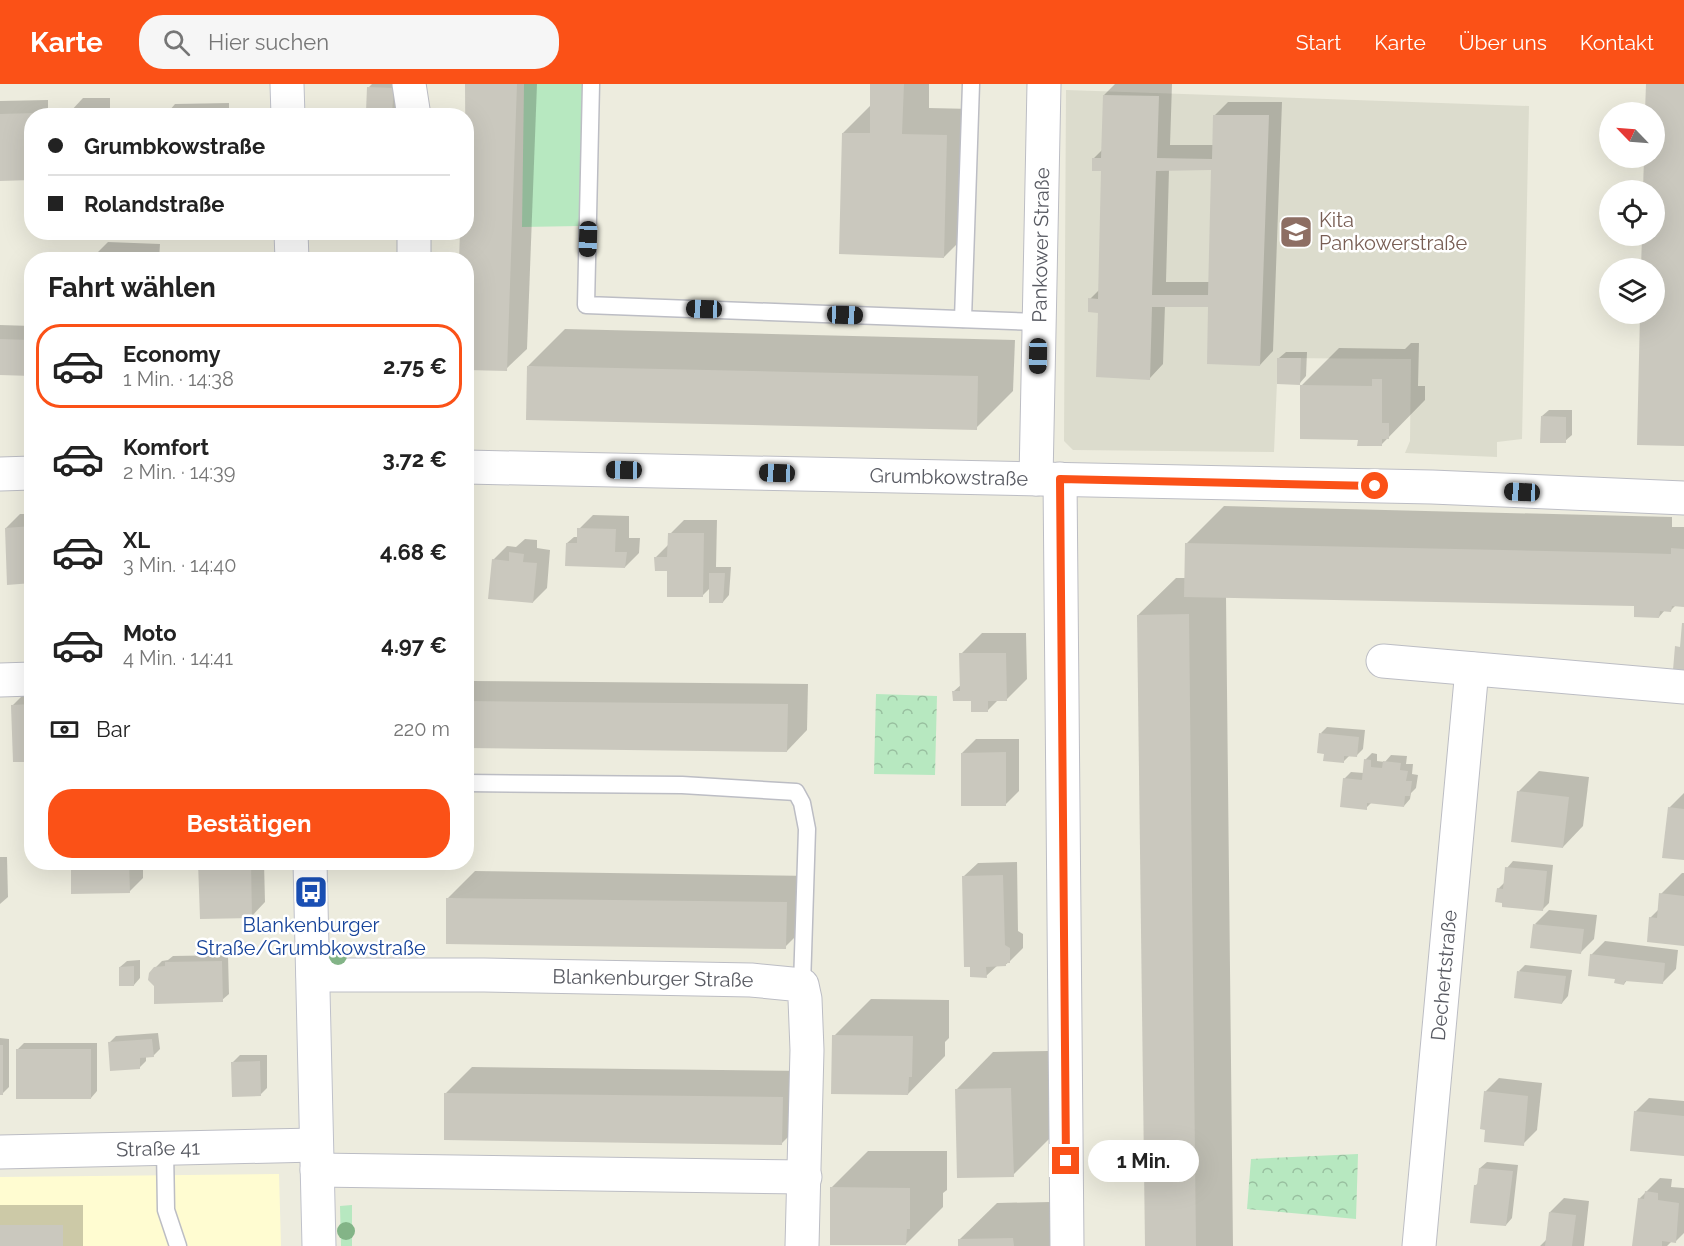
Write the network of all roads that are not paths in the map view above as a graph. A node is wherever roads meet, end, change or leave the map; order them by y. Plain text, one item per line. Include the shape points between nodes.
1 (287, 84) edge
2 (408, 84) edge
3 (591, 84) edge
4 (970, 84) edge
5 (1044, 84) edge
6 (288, 108) edge
7 (412, 108) edge
8 (963, 319) junction
9 (1038, 322) junction
10 (474, 467) edge
11 (24, 473) edge
12 (0, 474) edge
13 (1048, 479) junction
14 (1684, 498) edge
15 (1383, 661) dead end
16 (1472, 669) junction
17 (24, 679) edge
18 (0, 680) edge
19 (1684, 687) edge
20 (474, 783) edge
21 (310, 870) edge
22 (312, 975) junction
23 (802, 985) junction
24 (165, 1148) junction
25 (0, 1152) edge
26 (316, 1158) junction
27 (805, 1177) junction
28 (178, 1246) edge
29 (319, 1246) edge
30 (802, 1246) edge
31 (1067, 1246) edge
32 (1419, 1246) edge

1 - 6 street
2 - 7 street
3 - 8 lane via 586,305
4 - 8 lane
5 - 9 street, Pankower Straße
8 - 9 lane
9 - 13 street, Pankower Straße
10 - 13 street, Grumbkowstraße
11 - 12 street
13 - 14 street, Grumbkowstraße
13 - 31 street, Pankower Straße
15 - 16 street
16 - 19 street
16 - 32 street, Dechertstraße
17 - 18 street
20 - 23 lane via 682,785 796,792 807,829
21 - 22 street
22 - 23 street, Blankenburger Straße via 751,980
22 - 26 street
23 - 27 street via 807,1050
24 - 25 street, Straße 41
24 - 26 street, Straße 41
24 - 28 lane via 166,1210
26 - 27 street
26 - 29 street
27 - 30 street

